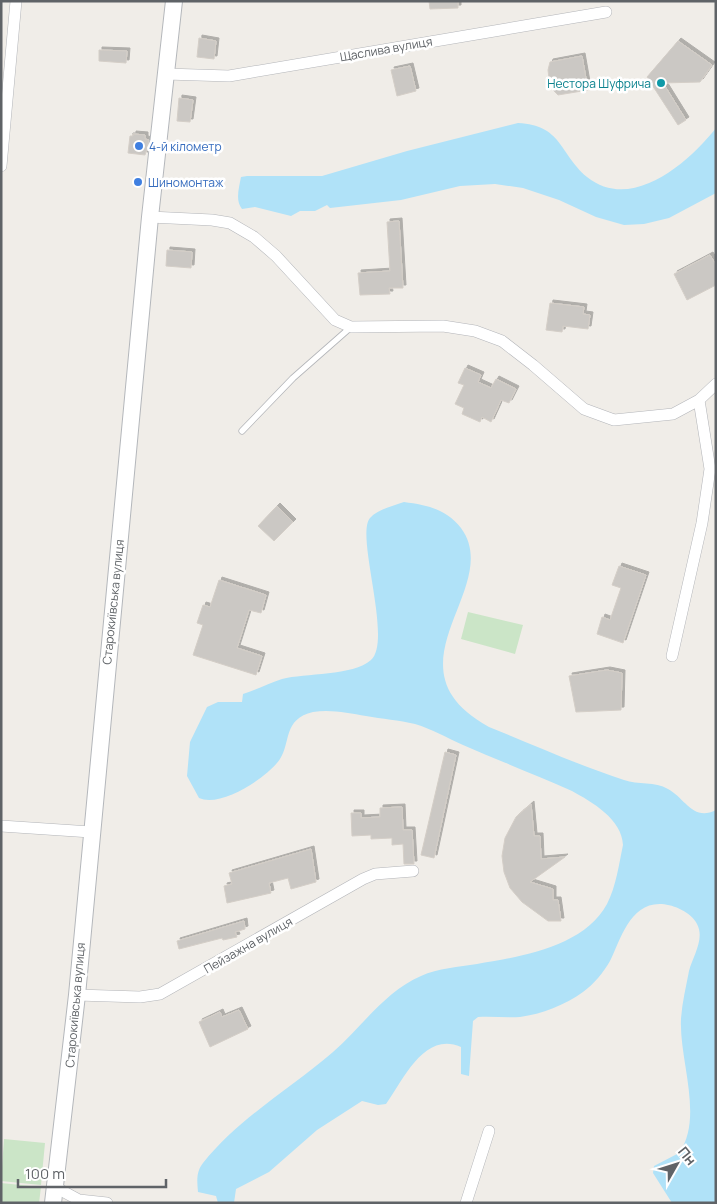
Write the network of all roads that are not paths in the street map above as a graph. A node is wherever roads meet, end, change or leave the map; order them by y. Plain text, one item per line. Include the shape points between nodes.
1 (16, 1) edge
2 (174, 1) edge
3 (606, 12) dead end
4 (166, 74) junction
5 (1, 166) edge
6 (150, 217) junction
7 (351, 327) junction
8 (716, 384) edge
9 (699, 400) junction
10 (242, 431) dead end
11 (672, 656) dead end
12 (1, 826) edge
13 (91, 832) junction
14 (413, 871) dead end
15 (77, 995) junction
16 (489, 1131) dead end
17 (54, 1195) edge
18 (107, 1203) edge
19 (466, 1203) edge

1 - 5 street
2 - 4 street, Старокиївська вулиця
3 - 4 street, Щаслива вулиця via 229,76
4 - 6 street, Старокиївська вулиця
6 - 7 street via 212,220 230,224 254,237 335,320
6 - 13 street, Старокиївська вулиця
7 - 9 street via 443,326 475,331 502,341 584,409 614,420 673,414
7 - 10 lane via 293,378
8 - 9 street
9 - 11 street via 710,469 702,523
12 - 13 street
13 - 15 street, Старокиївська вулиця
14 - 15 street, Пейзажна вулиця via 363,878 160,994 140,998
15 - 17 street, Старокиївська вулиця
16 - 19 street
17 - 18 street

